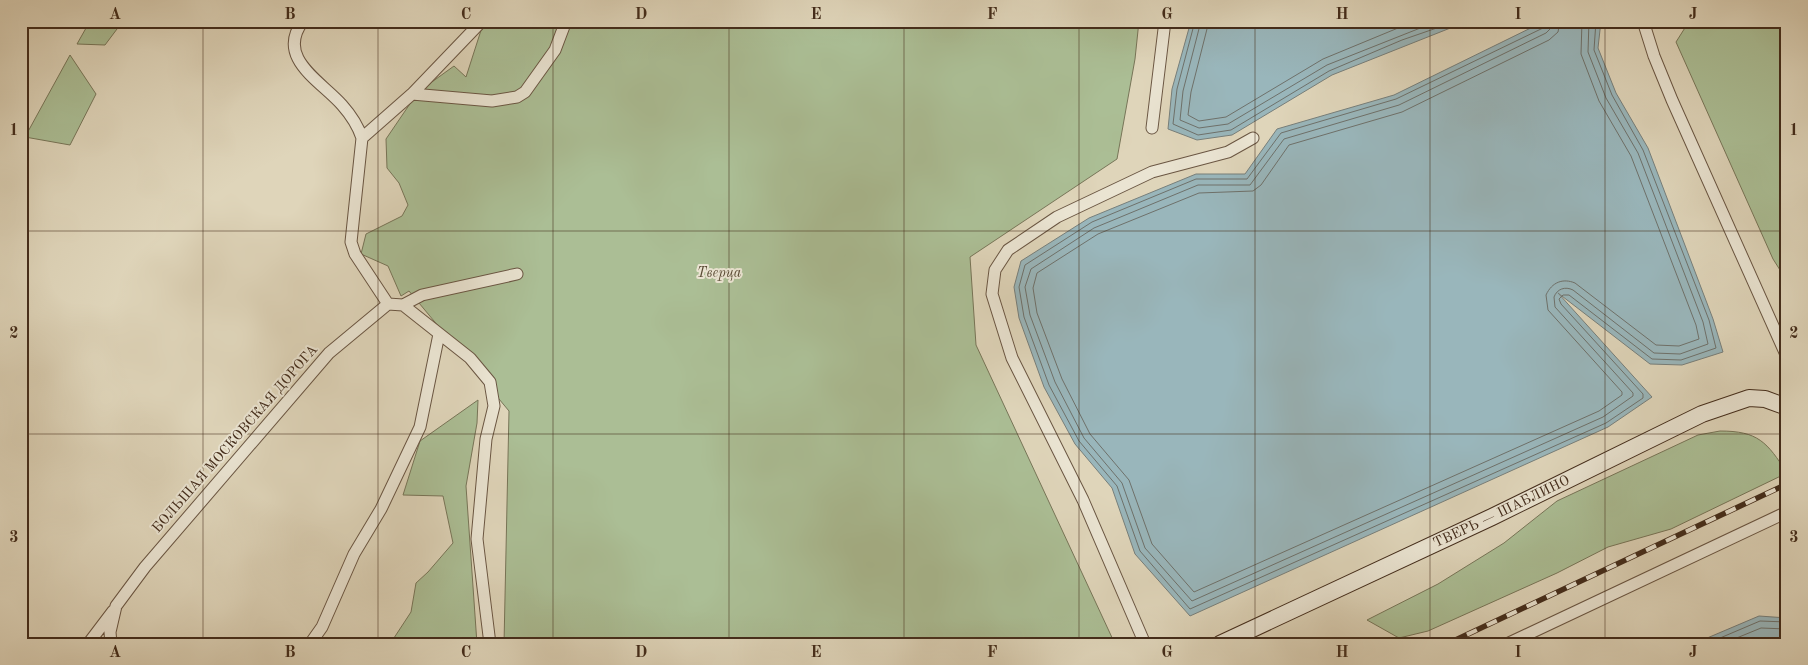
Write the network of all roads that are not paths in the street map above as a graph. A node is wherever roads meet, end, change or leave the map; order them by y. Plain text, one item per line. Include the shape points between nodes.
1 (303, 21) edge
2 (482, 21) edge
3 (566, 21) edge
4 (1165, 21) edge
5 (1643, 21) edge
6 (412, 94) junction
7 (1152, 128) dead end
8 (362, 138) junction
9 (1253, 138) dead end
10 (517, 274) dead end
11 (388, 304) junction
12 (403, 305) junction
13 (438, 334) junction
14 (1787, 357) edge
15 (1787, 406) edge
16 (1787, 512) edge
17 (116, 606) junction
18 (88, 644) edge
19 (111, 644) edge
20 (310, 644) edge
21 (490, 644) edge
22 (1145, 644) edge
23 (1220, 644) edge
24 (1507, 644) edge

1 - 8 street via 296,30 294,43 304,70 342,106 359,128
2 - 6 street
3 - 6 street via 555,50 525,92 517,97 492,102
4 - 7 street
5 - 14 street via 1672,100
6 - 8 street
8 - 11 street via 351,242 355,254
9 - 22 street via 1228,152 1152,172 1057,217 1008,250 994,270 992,294 1012,358 1082,500
10 - 12 street via 422,295
11 - 12 street
11 - 17 street, БОЛЬШАЯ МОСКОВСКАЯ ДОРОГА via 329,352
12 - 13 street
13 - 20 street via 420,427 381,509 354,554 322,627
13 - 21 street via 470,358 487,376 492,394 494,406 486,439 477,539
15 - 23 street, ТВЕРЬ — ШАБЛИНО via 1749,398 1702,414 1492,517
16 - 24 street
17 - 18 street, БОЛЬШАЯ МОСКОВСКАЯ ДОРОГА
17 - 19 street, БОЛЬШАЯ МОСКОВСКАЯ ДОРОГА via 110,632

